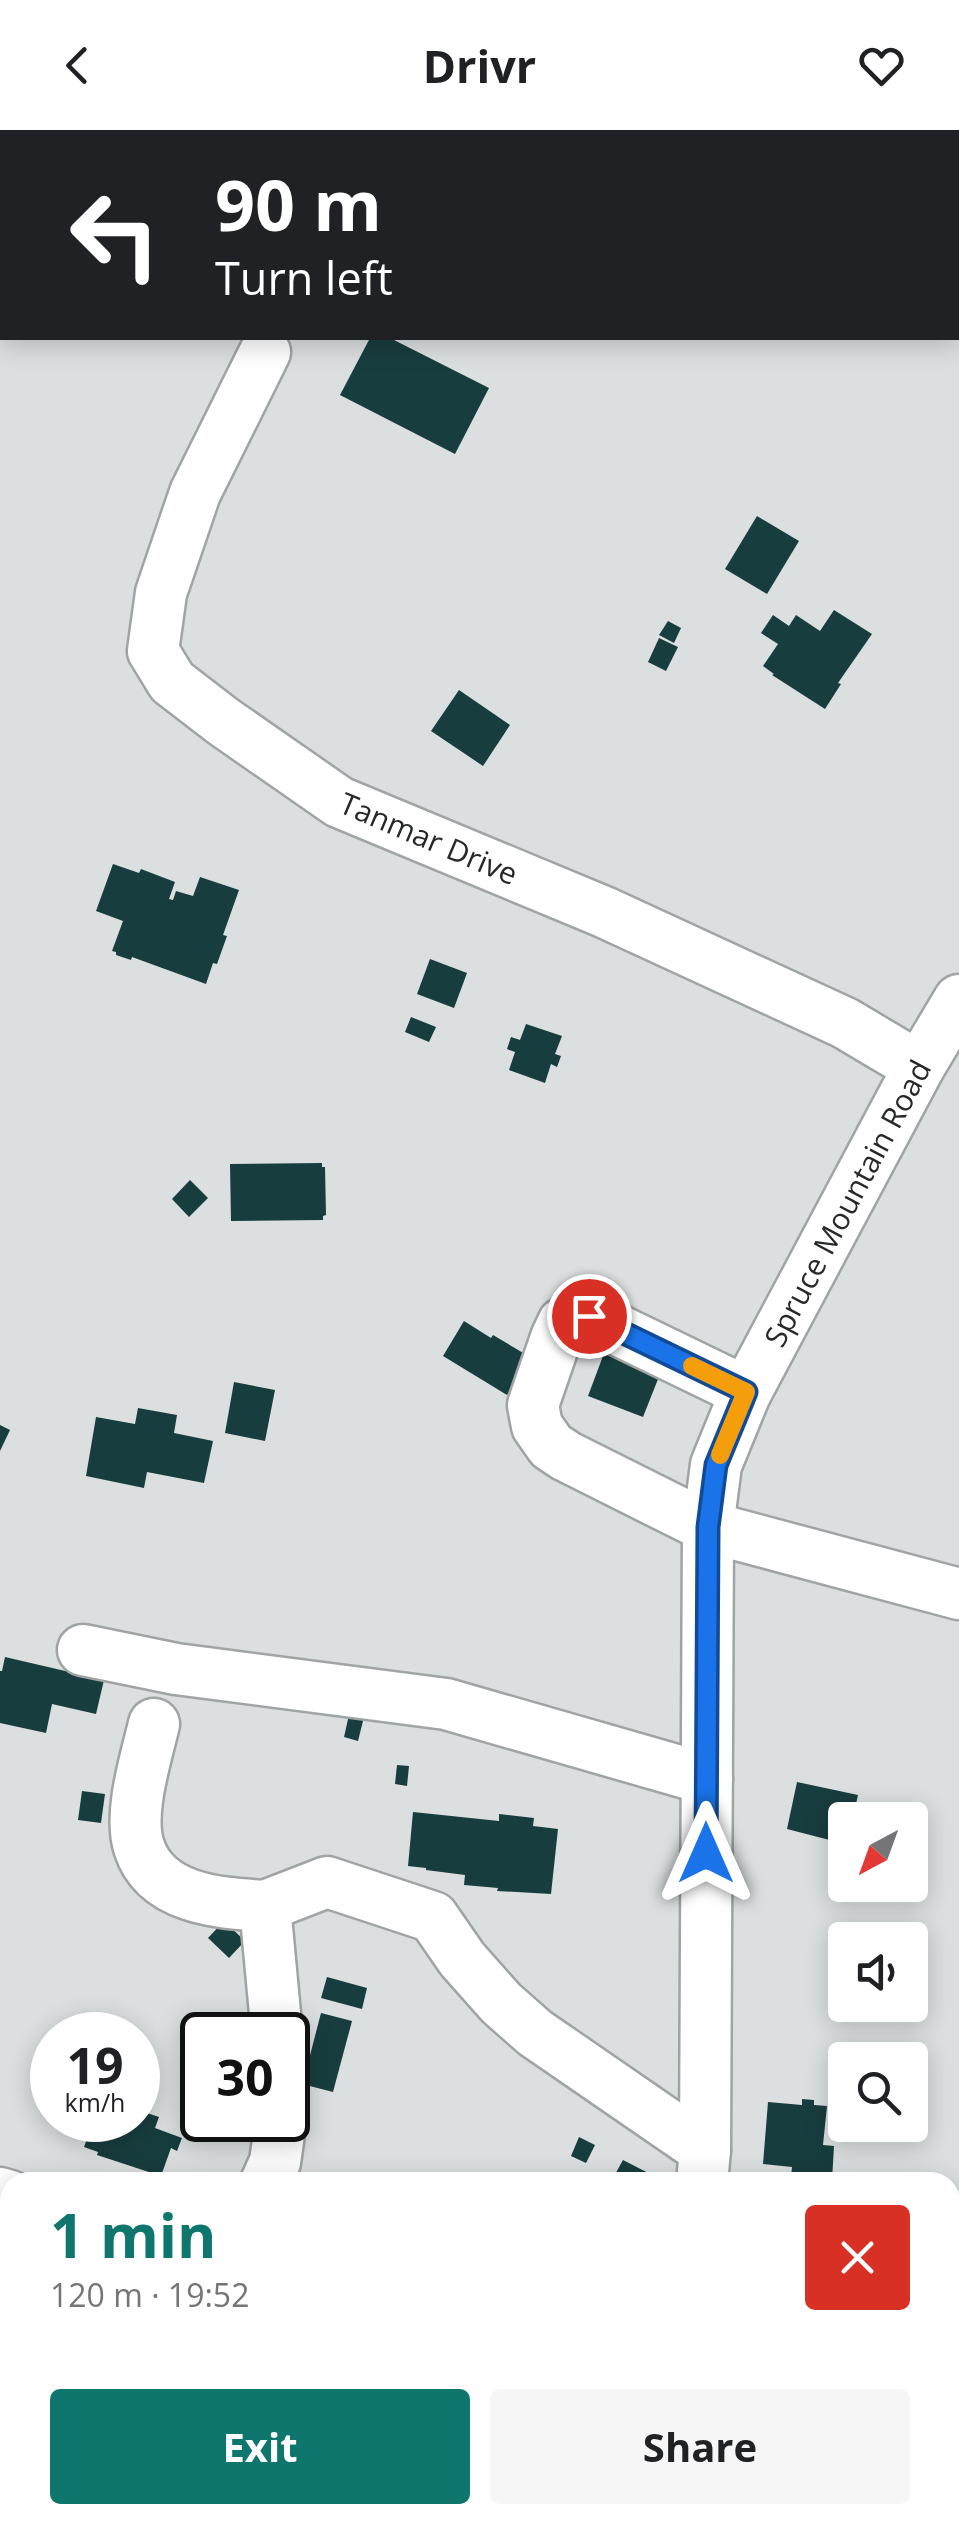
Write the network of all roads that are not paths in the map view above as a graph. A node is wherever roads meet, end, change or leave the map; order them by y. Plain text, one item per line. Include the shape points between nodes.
1 (265, 352) dead end
2 (959, 1000) edge
3 (919, 1067) junction
4 (746, 1392) junction
5 (708, 1527) junction
6 (959, 1594) edge
7 (84, 1650) dead end
8 (154, 1724) dead end
9 (707, 1779) junction
10 (266, 1906) junction
11 (275, 2012) edge
12 (278, 2142) edge
13 (704, 2166) edge
14 (270, 2172) edge

1 - 3 street, Tanmar Drive via 195,493 161,592 153,652 172,682 339,802 622,920 844,1022
2 - 3 street, Spruce Mountain Road
3 - 4 street, Spruce Mountain Road
4 - 5 street, Spruce Mountain Road via 716,1465
4 - 5 street via 589,1316 574,1316 563,1323 532,1405 551,1446
5 - 6 street
5 - 9 street, Spruce Mountain Road
7 - 9 street via 176,1669 446,1704
8 - 10 street via 136,1827 151,1868 186,1894
9 - 13 street, Spruce Mountain Road
10 - 11 street
10 - 13 street via 328,1882 433,1917 501,2003
12 - 14 street

